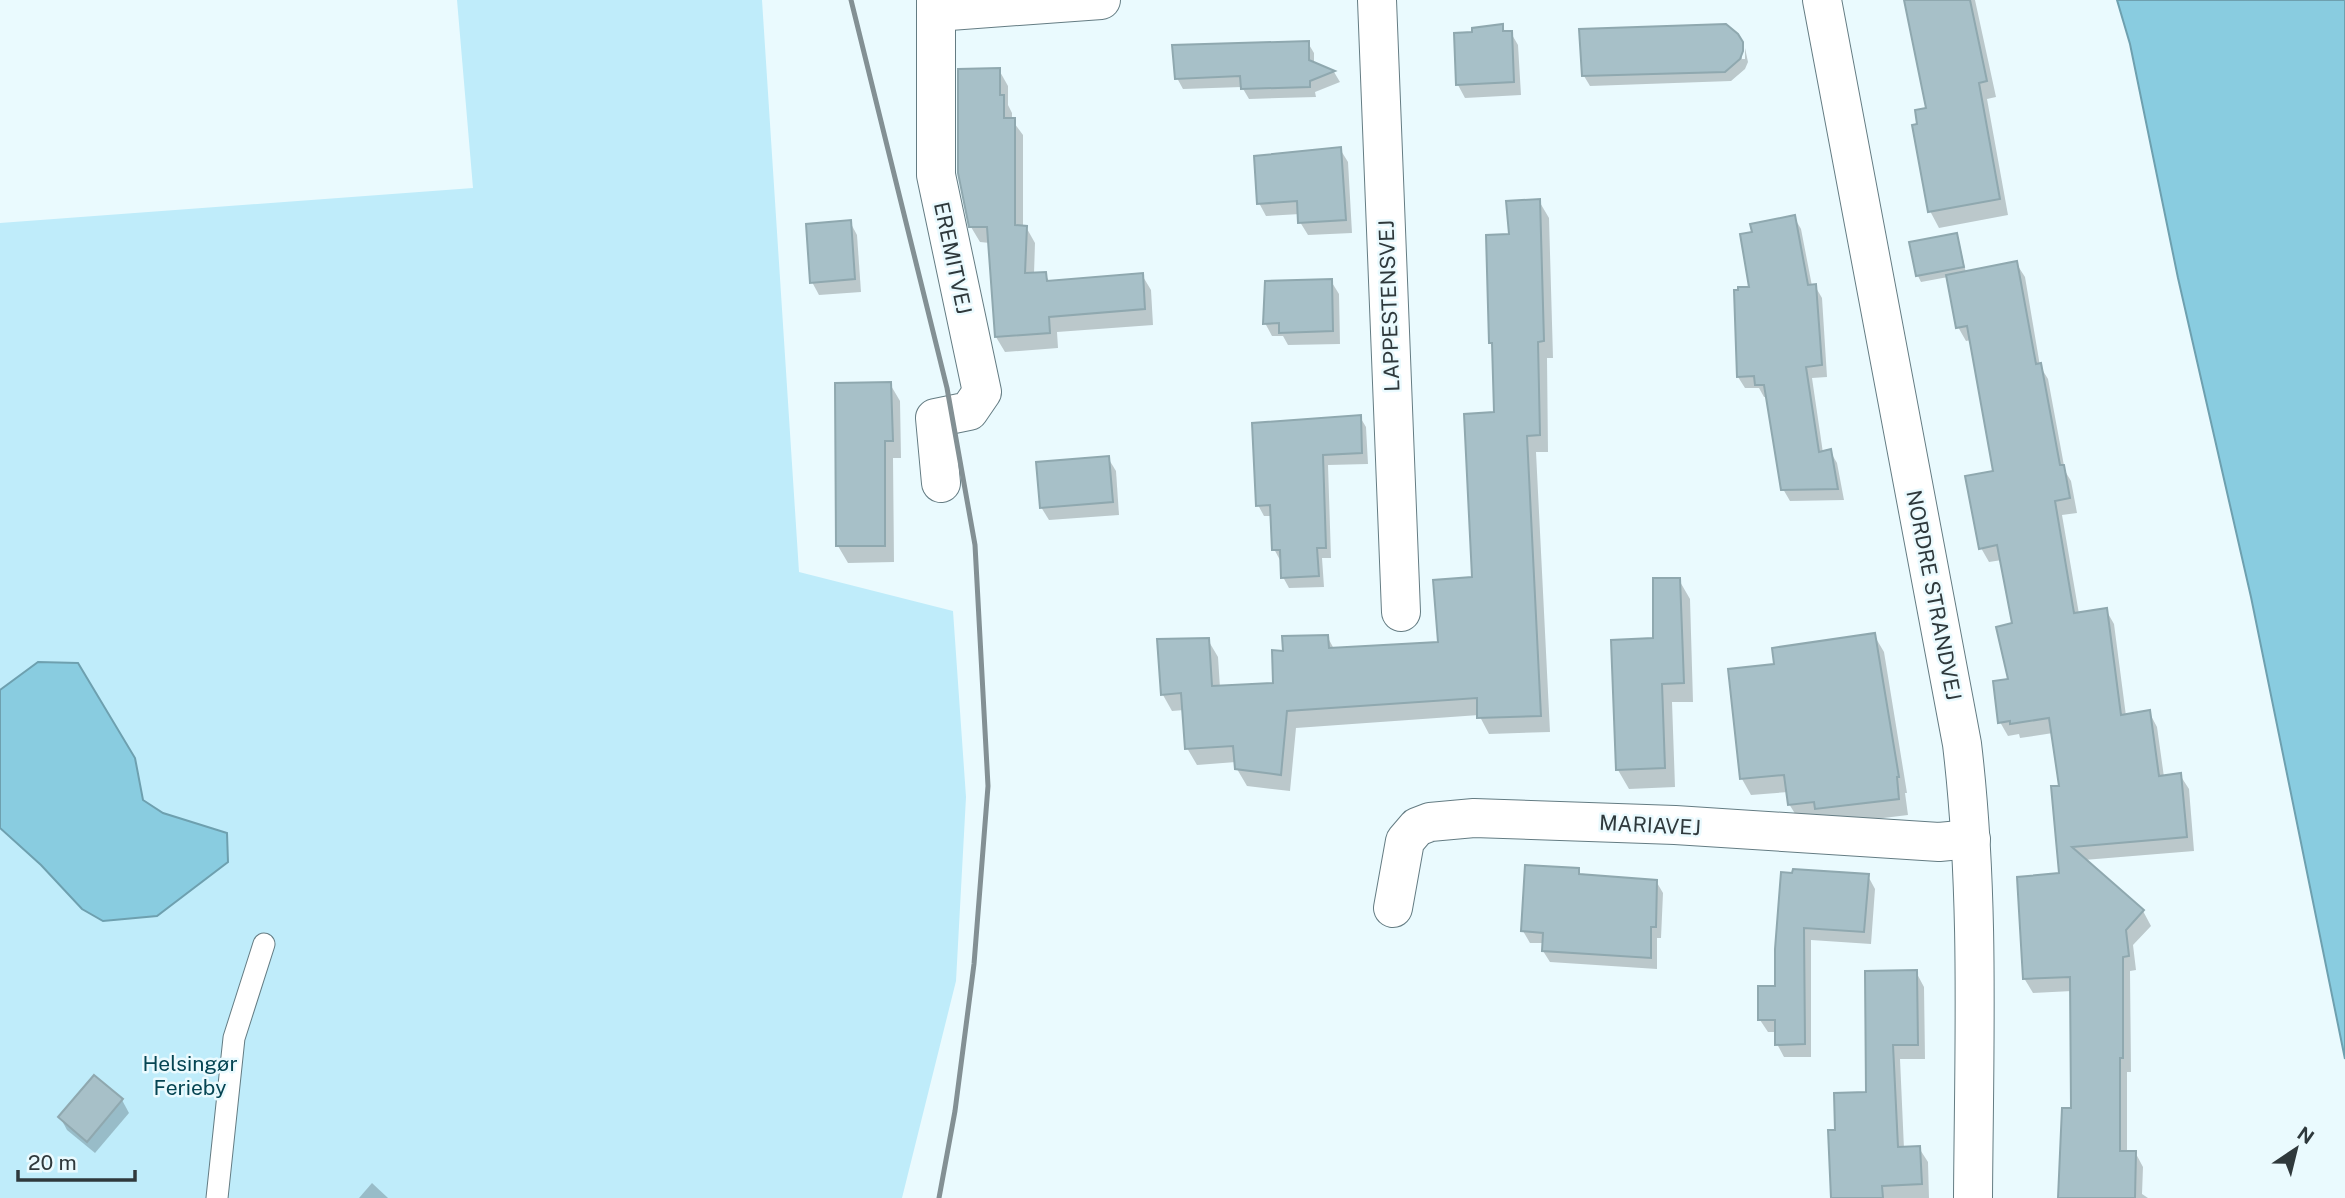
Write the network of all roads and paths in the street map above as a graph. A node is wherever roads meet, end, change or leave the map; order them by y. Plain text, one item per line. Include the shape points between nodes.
1 (1101, 0) edge
2 (1377, 0) edge
3 (1822, 0) edge
4 (936, 6) edge
5 (941, 483) dead end
6 (1401, 612) dead end
7 (1970, 839) junction
8 (1393, 908) dead end
9 (264, 944) dead end
10 (217, 1198) edge
11 (1973, 1198) edge

1 - 4 street
2 - 6 street, LAPPESTENSVEJ
3 - 7 street, NORDRE STRANDVEJ via 1954,699
4 - 5 street, EREMITVEJ via 936,175 982,392 969,411 935,418
7 - 8 street, MARIAVEJ via 1939,842 1675,825 1487,819 1430,822 1417,827 1405,841
7 - 11 street, NORDRE STRANDVEJ
9 - 10 lane via 234,1038

